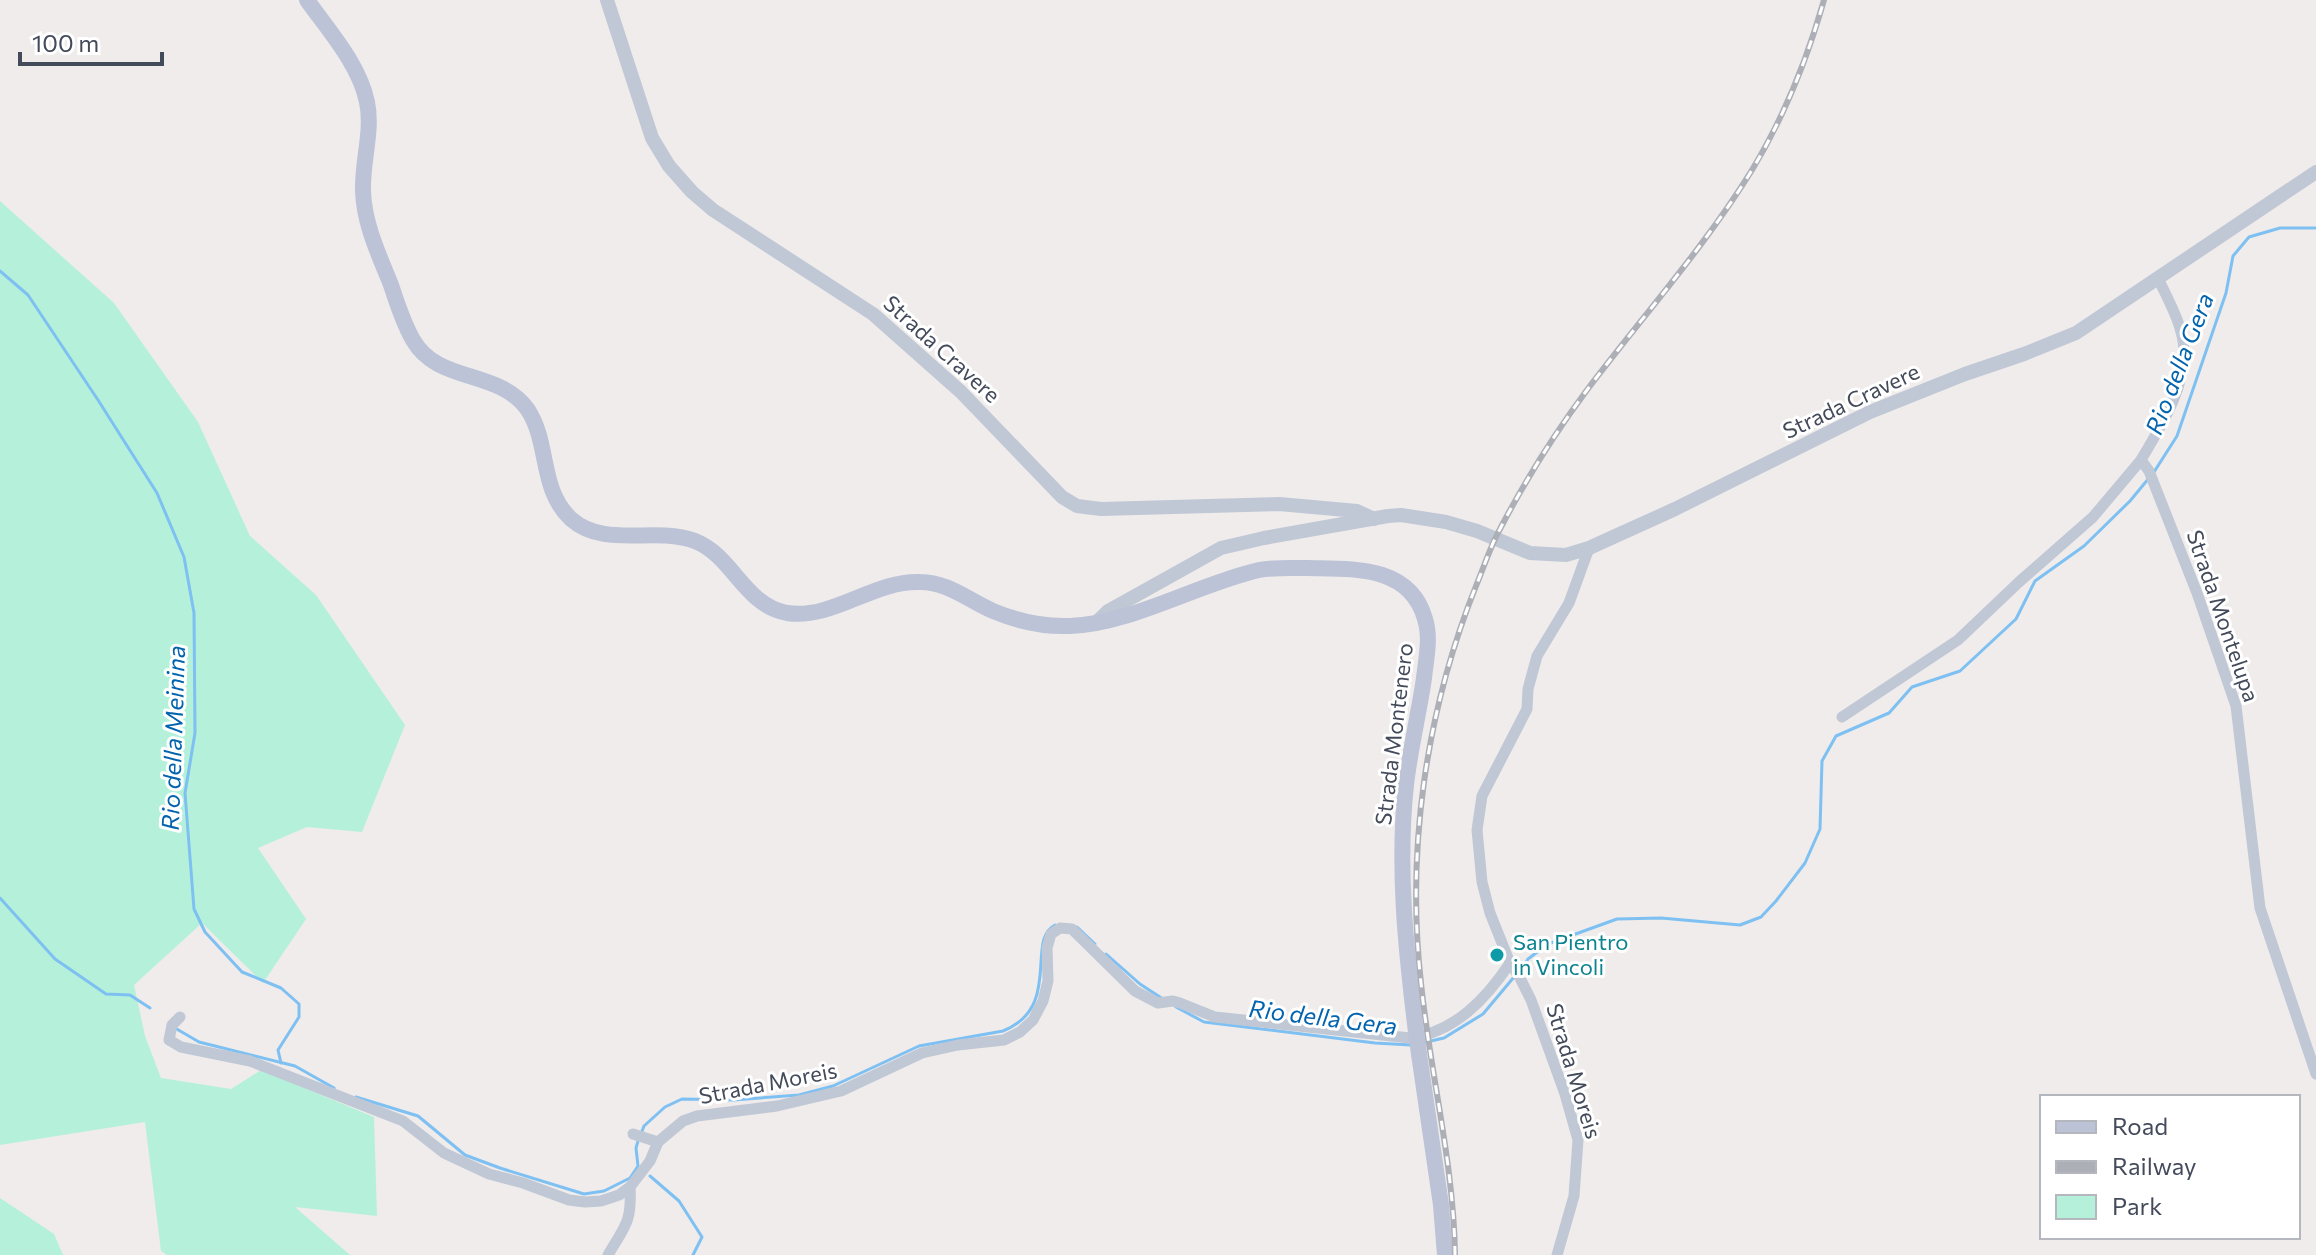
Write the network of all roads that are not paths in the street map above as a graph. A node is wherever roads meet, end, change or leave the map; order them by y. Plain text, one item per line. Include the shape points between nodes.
1 (307, 0) edge
2 (607, 0) edge
3 (2316, 172) edge
4 (2158, 278) junction
5 (2141, 460) junction
6 (1374, 519) junction
7 (1589, 548) junction
8 (1095, 624) junction
9 (1842, 717) dead end
10 (1515, 971) junction
11 (180, 1017) dead end
12 (2316, 1074) edge
13 (639, 1136) dead end
14 (658, 1142) junction
15 (630, 1187) junction
16 (608, 1255) edge
17 (1445, 1255) edge
18 (1557, 1255) edge

1 - 8 main road, Strada Montenero via 364,91 369,112 363,182 367,221 414,342 432,361 499,386 521,401 540,436 549,487 570,518 603,534 697,542 758,600 792,614 917,581 947,586 991,610 1034,623
2 - 6 street, Strada Cravere via 652,138 692,192 873,314 961,392 1062,497 1077,506 1101,509 1279,504 1357,511
3 - 4 street, Strada Cravere
4 - 5 street via 2184,350 2182,373 2171,410
4 - 7 street, Strada Cravere via 2076,333 1870,412
5 - 9 street via 2093,517 1958,640
5 - 12 street, Strada Montelupa via 2197,593 2236,706 2260,908
6 - 7 street, Strada Cravere via 1401,515 1446,522 1530,553 1566,555
6 - 8 street, Strada Cravere via 1221,548 1108,611
7 - 10 street, Strada Moreis via 1569,603 1537,656 1527,709 1482,796 1478,815 1482,882
8 - 17 main road, Strada Montenero, bridge via 1267,568 1361,568 1403,585 1416,598 1425,618 1427,651 1406,786 1405,948
10 - 14 street, Strada Moreis via 1460,1019 1410,1038 1215,1017 1152,1000 1135,991 1080,935 1060,928 1051,934 1047,948 1043,1001 1020,1032 1004,1040 922,1053 841,1091 697,1116
10 - 18 street, Strada Moreis via 1531,1000 1578,1140 1574,1196
11 - 15 street via 169,1040 181,1047 250,1061 377,1110 403,1121 444,1153 489,1174 585,1202 610,1198
13 - 14 street
14 - 15 street
15 - 16 street via 630,1219

